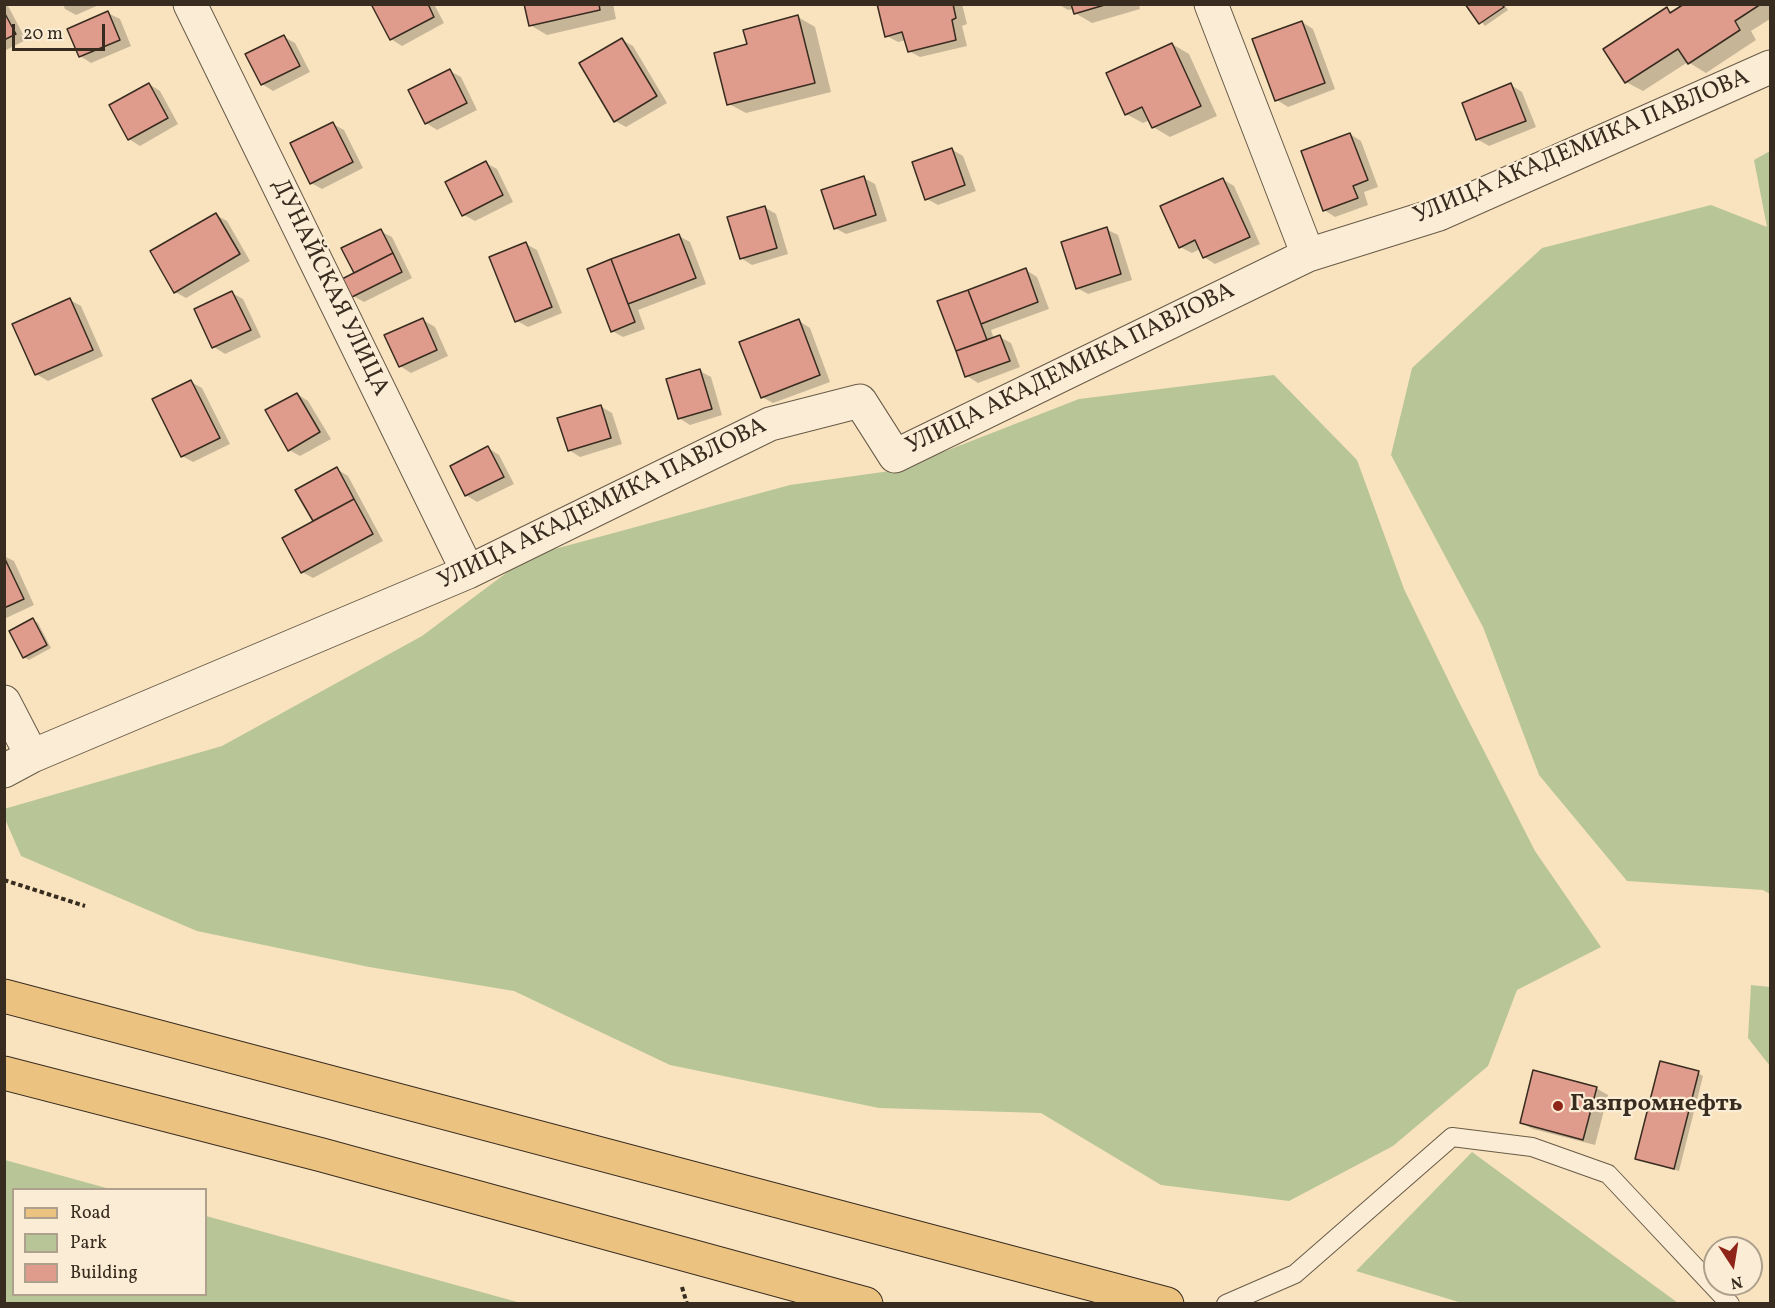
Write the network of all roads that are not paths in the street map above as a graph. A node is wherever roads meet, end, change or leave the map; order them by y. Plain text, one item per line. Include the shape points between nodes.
1 (190, 4) edge
2 (1211, 4) edge
3 (1770, 67) edge
4 (1308, 255) junction
5 (468, 572) junction
6 (4, 702) edge
7 (18, 764) edge
8 (4, 996) edge
9 (4, 1073) edge
10 (866, 1304) edge
11 (1167, 1304) edge
12 (1226, 1304) edge
13 (1730, 1304) edge

1 - 5 street, ДУНАЙСКАЯ УЛИЦА
2 - 4 street
3 - 4 street, УЛИЦА АКАДЕМИКА ПАВЛОВА via 1440,214
4 - 5 street, УЛИЦА АКАДЕМИКА ПАВЛОВА via 895,456 860,401 770,424
5 - 7 street, УЛИЦА АКАДЕМИКА ПАВЛОВА
6 - 7 street
8 - 11 main road
9 - 10 main road via 322,1155
12 - 13 lane via 1295,1274 1452,1137 1532,1148 1608,1174

